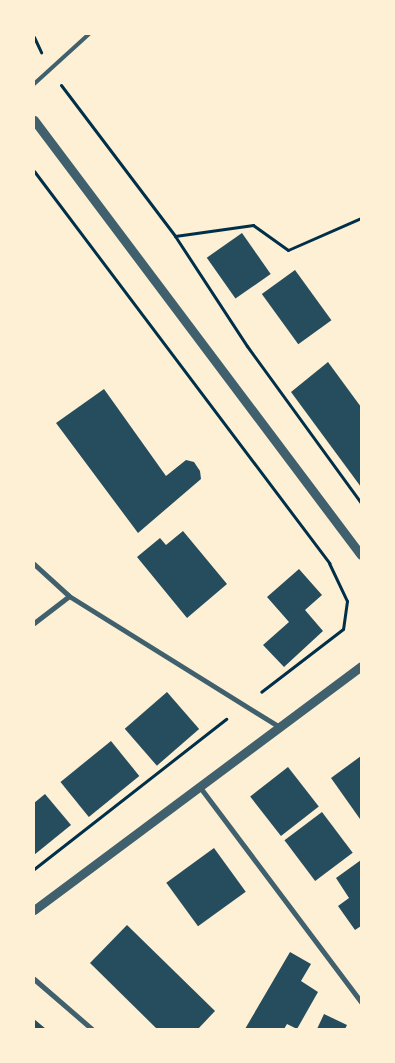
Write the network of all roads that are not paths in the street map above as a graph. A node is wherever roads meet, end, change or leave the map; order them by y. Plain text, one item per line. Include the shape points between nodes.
1 (89, 34) edge
2 (34, 84) edge
3 (34, 120) edge
4 (361, 555) edge
5 (34, 564) edge
6 (69, 596) junction
7 (34, 623) edge
8 (361, 666) edge
9 (278, 726) junction
10 (199, 786) junction
11 (34, 910) edge
12 (34, 979) edge
13 (361, 1002) edge
14 (92, 1029) edge

1 - 2 lane
3 - 4 street
5 - 6 street
6 - 7 street
6 - 9 street
8 - 9 street
9 - 10 street
10 - 11 street
10 - 13 street
12 - 14 street

